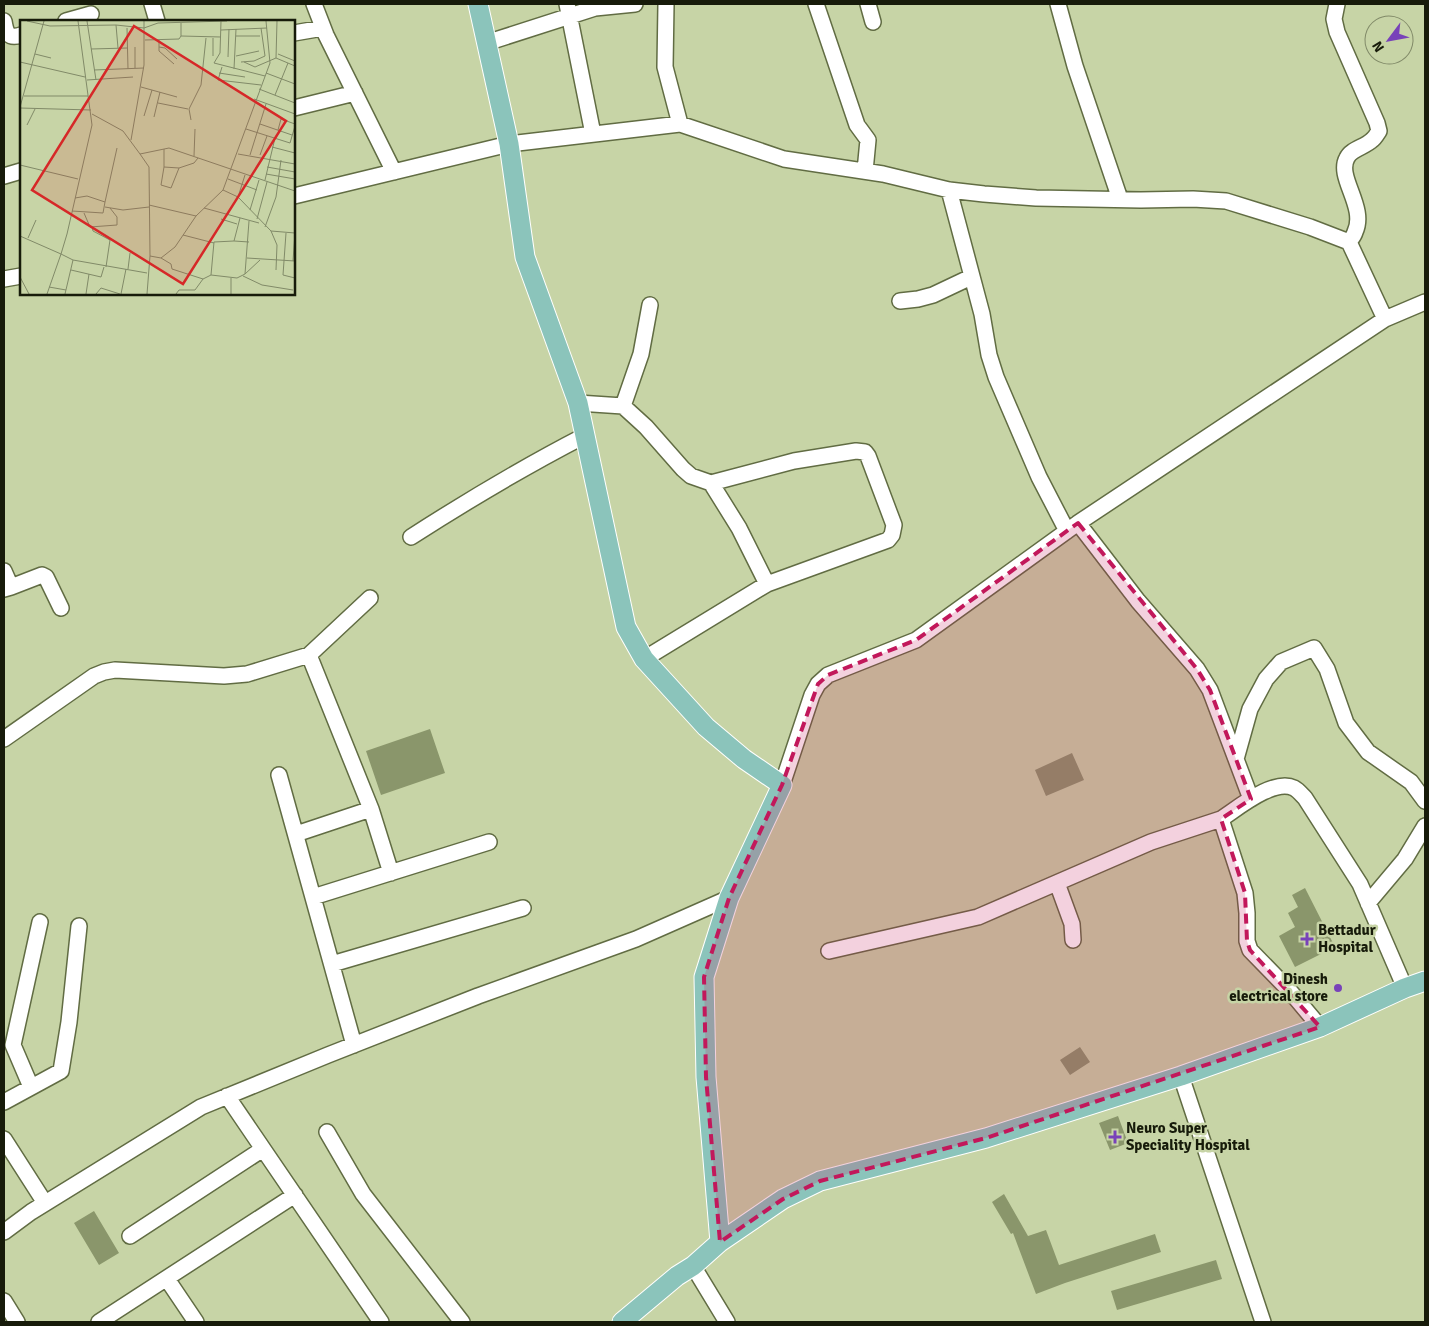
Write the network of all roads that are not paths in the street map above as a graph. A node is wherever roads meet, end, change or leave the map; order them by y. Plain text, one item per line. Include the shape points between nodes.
1 (152, 4) edge
2 (314, 4) edge
3 (478, 4) edge
4 (635, 4) edge
5 (666, 4) edge
6 (816, 4) edge
7 (868, 4) edge
8 (1058, 4) edge
9 (1337, 4) edge
10 (568, 10) edge
11 (90, 13) edge
12 (69, 20) edge
13 (157, 20) edge
14 (4, 21) edge
15 (873, 22) dead end
16 (323, 28) junction
17 (295, 33) edge
18 (20, 35) edge
19 (486, 43) junction
20 (354, 93) junction
21 (295, 108) edge
22 (680, 124) junction
23 (593, 134) junction
24 (509, 144) junction
25 (20, 171) edge
26 (865, 171) junction
27 (394, 172) junction
28 (4, 176) edge
29 (950, 190) junction
30 (295, 196) edge
31 (1120, 199) junction
32 (1349, 242) junction
33 (20, 276) edge
34 (971, 277) junction
35 (4, 279) edge
36 (900, 301) dead end
37 (1425, 302) edge
38 (650, 306) dead end
39 (1385, 319) junction
40 (578, 403) junction
41 (623, 406) junction
42 (584, 436) junction
43 (711, 483) junction
44 (1073, 527) junction
45 (411, 537) dead end
46 (4, 571) edge
47 (767, 584) junction
48 (7, 588) edge
49 (370, 598) dead end
50 (61, 608) dead end
51 (309, 655) junction
52 (644, 659) junction
53 (4, 739) edge
54 (1236, 759) junction
55 (279, 775) dead end
56 (782, 785) junction
57 (1250, 799) junction
58 (1425, 801) edge
59 (371, 809) junction
60 (1221, 819) junction
61 (1425, 826) edge
62 (296, 834) junction
63 (489, 842) dead end
64 (391, 873) junction
65 (1057, 882) junction
66 (313, 897) junction
67 (729, 898) junction
68 (1368, 903) junction
69 (523, 908) dead end
70 (40, 922) dead end
71 (79, 926) dead end
72 (1073, 940) dead end
73 (828, 951) dead end
74 (332, 964) junction
75 (1425, 981) edge
76 (1405, 988) junction
77 (1320, 1027) junction
78 (354, 1045) junction
79 (1181, 1076) junction
80 (31, 1087) junction
81 (228, 1096) junction
82 (4, 1102) edge
83 (327, 1132) dead end
84 (4, 1139) edge
85 (263, 1149) junction
86 (295, 1195) junction
87 (45, 1203) junction
88 (4, 1232) edge
89 (130, 1236) dead end
90 (720, 1242) junction
91 (693, 1266) junction
92 (167, 1279) junction
93 (4, 1301) edge
94 (17, 1322) edge
95 (99, 1322) edge
96 (196, 1322) edge
97 (381, 1322) edge
98 (462, 1322) edge
99 (622, 1322) edge
100 (641, 1322) edge
101 (727, 1322) edge
102 (1262, 1322) edge

1 - 13 street
2 - 16 street
3 - 19 main road
4 - 10 street
5 - 22 street via 665,68
6 - 26 street via 856,125 868,140
7 - 15 street
8 - 31 street via 1075,66
9 - 32 street via 1336,32 1378,131 1373,140 1346,158 1345,172 1358,210 1356,232
10 - 19 street
10 - 23 street
11 - 12 street
14 - 18 street via 11,36
16 - 17 street
16 - 20 street
19 - 24 main road
20 - 21 street
20 - 27 street
22 - 23 street
22 - 26 street via 784,159
23 - 24 street
24 - 27 street
24 - 40 main road via 524,257
25 - 28 street
26 - 29 street
27 - 30 street
29 - 31 street via 1036,198
29 - 34 street
31 - 32 street via 1226,201
32 - 39 street
33 - 35 street
34 - 36 street via 933,295
34 - 44 street via 996,377 1039,476
37 - 39 street
38 - 41 street via 641,354
39 - 44 street
40 - 41 street
40 - 42 main road
41 - 43 street via 687,473
42 - 45 street via 537,460
42 - 52 main road via 626,627
43 - 47 street via 739,528
43 - 47 street via 794,461 856,451 865,452 868,456 894,525 892,535 888,540
44 - 54 street via 1197,669 1210,690
44 - 56 street via 916,640 828,675 812,695
46 - 48 street
47 - 52 street
48 - 50 street via 42,575
49 - 51 street
51 - 53 street via 247,674 224,676 104,672
51 - 59 street
52 - 56 main road via 706,727
54 - 57 street
54 - 58 street via 1250,709 1266,679 1281,662 1314,648 1327,669 1346,723 1368,752 1411,782
55 - 62 street
56 - 67 main road
57 - 60 street
57 - 68 street via 1276,786 1295,788 1305,798 1360,884
59 - 62 street
59 - 64 street
60 - 65 street via 1151,842
60 - 77 street via 1245,893 1250,950
61 - 68 street via 1405,859
62 - 66 street
63 - 64 street
64 - 66 street
65 - 72 street via 1072,924
65 - 73 street via 978,917
66 - 74 street
67 - 78 street via 636,939
67 - 90 main road via 704,977 706,1077
68 - 76 street
69 - 74 street
70 - 80 street via 13,1045
71 - 80 street via 61,1071
74 - 78 street
75 - 76 main road
76 - 77 main road
77 - 79 main road
78 - 81 street
79 - 90 main road via 986,1138 820,1181 783,1200
79 - 102 street
80 - 82 street
81 - 85 street
81 - 87 street via 201,1107
83 - 98 street via 363,1194
84 - 87 street
85 - 86 street
85 - 89 street
86 - 92 street
86 - 97 street
87 - 88 street
90 - 91 main road
91 - 99 main road
91 - 100 main road via 683,1284
91 - 101 street
92 - 95 street
92 - 96 street
93 - 94 street

